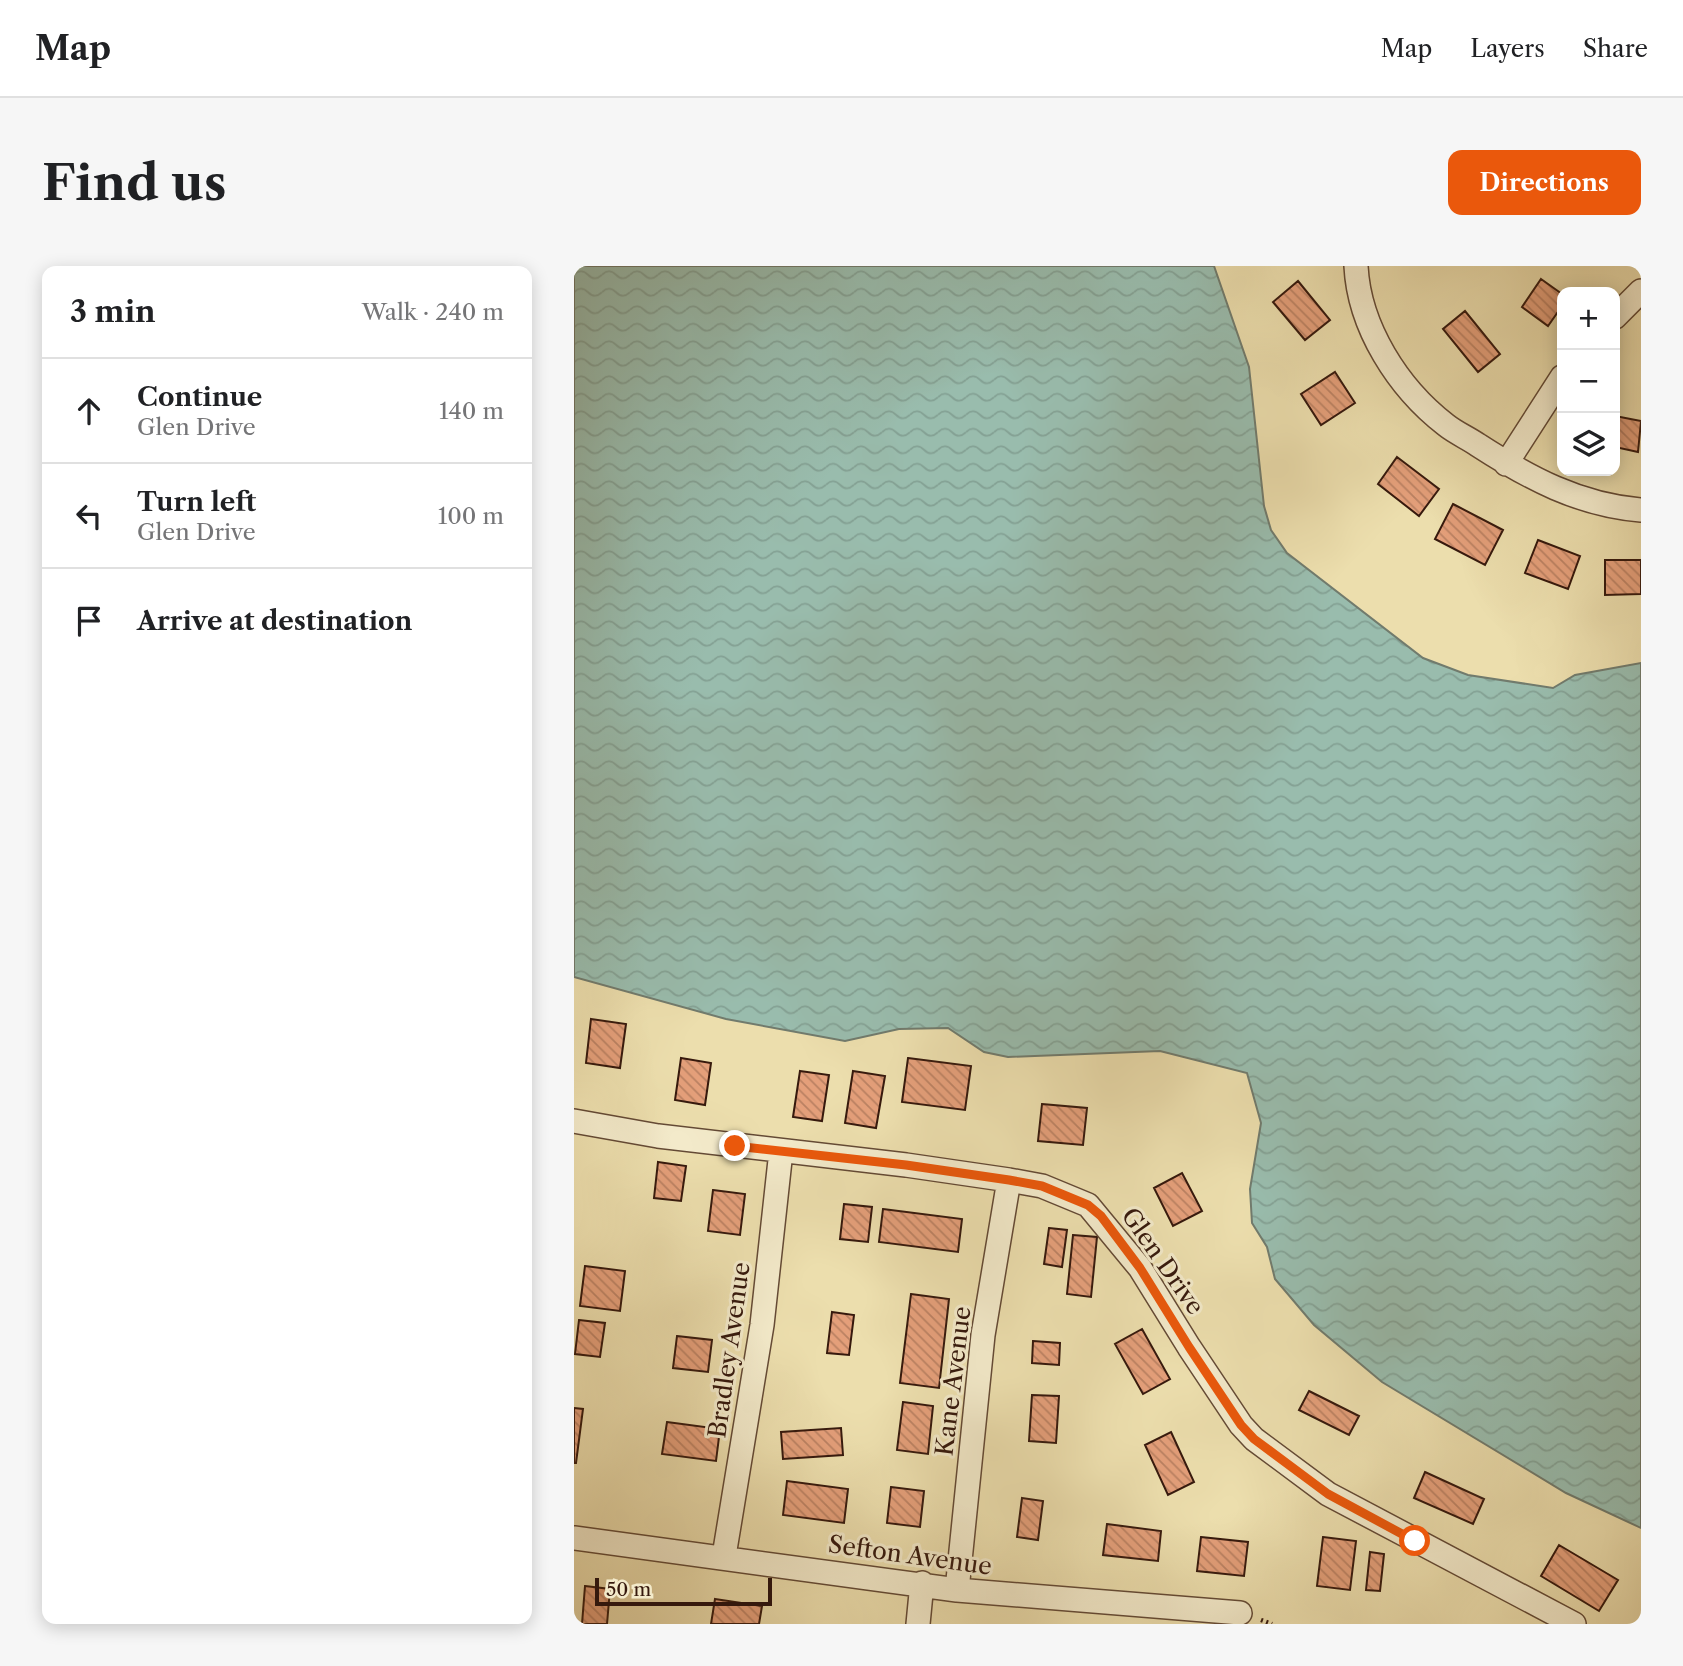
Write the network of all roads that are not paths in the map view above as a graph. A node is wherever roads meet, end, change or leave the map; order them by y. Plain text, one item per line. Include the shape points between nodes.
1 (1356, 266) edge
2 (1641, 291) edge
3 (1620, 312) edge
4 (1557, 385) edge
5 (1506, 464) junction
6 (1641, 510) edge
7 (574, 1121) edge
8 (781, 1151) junction
9 (1009, 1180) junction
10 (574, 1538) edge
11 (724, 1556) junction
12 (922, 1583) junction
13 (957, 1590) junction
14 (1240, 1612) dead end
15 (918, 1624) edge
16 (1574, 1624) edge

1 - 5 street via 1364,314 1396,373 1446,425
2 - 3 street
4 - 5 street
5 - 6 street via 1574,497
7 - 8 street, Glen Drive
8 - 9 street, Glen Drive
8 - 11 street, Bradley Avenue via 762,1325
9 - 13 street, Kane Avenue via 983,1335
9 - 16 street, Glen Drive via 1057,1191 1101,1216 1241,1425 1288,1466 1328,1494
10 - 11 street, Sefton Avenue
11 - 12 street, Sefton Avenue
12 - 13 street, Sefton Avenue
12 - 15 street
13 - 14 street, Sefton Avenue

